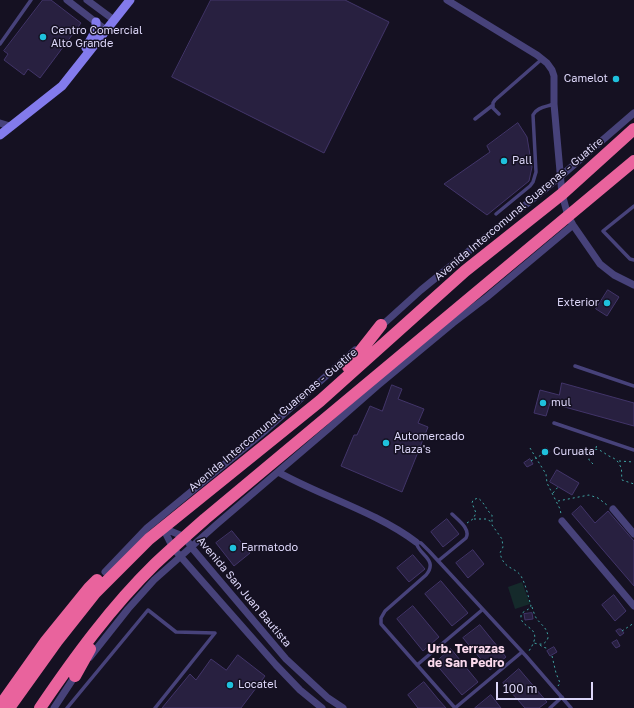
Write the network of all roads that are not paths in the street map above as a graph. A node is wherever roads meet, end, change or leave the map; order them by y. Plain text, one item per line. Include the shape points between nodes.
1 (31, 0) edge
2 (67, 0) edge
3 (87, 0) edge
4 (130, 0) edge
5 (447, 0) edge
6 (114, 20) junction
7 (96, 22) junction
8 (106, 30) junction
9 (0, 44) edge
10 (542, 59) junction
11 (81, 62) junction
12 (554, 104) junction
13 (492, 105) junction
14 (634, 113) edge
15 (498, 114) dead end
16 (475, 119) dead end
17 (0, 123) edge
18 (10, 126) junction
19 (634, 129) edge
20 (0, 135) edge
21 (634, 161) edge
22 (561, 176) junction
23 (562, 194) junction
24 (634, 206) edge
25 (496, 214) dead end
26 (571, 220) junction
27 (554, 240) joint
28 (634, 260) edge
29 (634, 285) edge
30 (381, 325) junction
31 (574, 366) dead end
32 (634, 386) edge
33 (320, 401) junction
34 (554, 423) dead end
35 (634, 450) edge
36 (278, 472) junction
37 (613, 509) road end
38 (452, 514) dead end
39 (562, 521) road end
40 (163, 528) junction
41 (634, 534) edge
42 (185, 537) junction
43 (150, 539) junction
44 (416, 542) junction
45 (192, 548) junction
46 (177, 552) junction
47 (438, 561) junction
48 (105, 572) junction
49 (634, 606) edge
50 (482, 610) junction
51 (106, 619) junction
52 (522, 652) junction
53 (417, 665) junction
54 (75, 676) junction
55 (562, 697) junction
56 (0, 706) edge
57 (9, 708) edge
58 (40, 708) edge
59 (54, 708) edge
60 (67, 708) edge
61 (155, 708) edge
62 (322, 708) edge
63 (343, 708) edge
64 (455, 708) edge
65 (550, 708) edge
66 (571, 708) edge

1 - 9 lane
2 - 7 street
3 - 6 street
4 - 6 main road
5 - 10 street via 496,28
6 - 8 main road
7 - 8 street
7 - 11 main road via 96,30
8 - 11 main road
10 - 12 street via 554,76
10 - 13 lane
11 - 18 main road via 62,86
12 - 22 street
12 - 25 lane via 538,109 533,115 536,172 533,182
13 - 15 lane
13 - 16 lane
14 - 22 street, Avenida Intercomunal Guarenas - Guatire
17 - 18 street
18 - 20 main road
19 - 23 highway, Avenida Intercomunal Guarenas - Guatire
21 - 26 highway
22 - 23 street
22 - 30 street, Avenida Intercomunal Guarenas - Guatire
23 - 26 street
23 - 33 highway, Avenida Intercomunal Guarenas - Guatire via 465,271
24 - 28 lane via 603,231 630,259
26 - 27 highway
26 - 29 street via 600,264 614,275
26 - 42 highway
27 - 36 street via 377,386
30 - 33 highway
30 - 48 street, Avenida Intercomunal Guarenas - Guatire via 337,368 266,430 147,528
31 - 32 lane
33 - 40 highway, Avenida Intercomunal Guarenas - Guatire
34 - 35 lane
36 - 44 street via 358,509
36 - 45 street
37 - 41 street
38 - 47 lane via 468,532 467,537
39 - 49 street
40 - 42 street, Avenida San Juan Bautista
40 - 43 highway, Avenida Intercomunal Guarenas - Guatire
40 - 46 street, Avenida San Juan Bautista
42 - 45 street, Avenida San Juan Bautista
42 - 46 highway
43 - 48 highway
43 - 57 highway, Avenida Intercomunal Guarenas - Guatire via 96,593 57,641
44 - 47 lane
44 - 53 lane via 429,561 429,571 389,607 380,622
45 - 46 street
45 - 63 street, Avenida San Juan Bautista via 286,659 328,698
46 - 51 highway via 155,564
46 - 54 street
46 - 62 street, Avenida San Juan Bautista via 276,665
47 - 50 lane
48 - 56 highway via 61,622
50 - 52 lane
50 - 53 lane
51 - 54 highway
51 - 58 highway
52 - 55 lane
52 - 64 lane
53 - 64 lane
54 - 59 street
55 - 65 lane
55 - 66 lane
60 - 61 lane via 148,610 176,632 215,633

